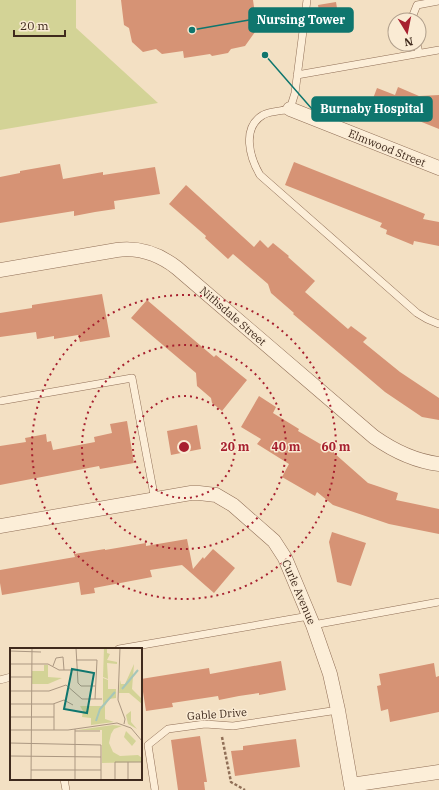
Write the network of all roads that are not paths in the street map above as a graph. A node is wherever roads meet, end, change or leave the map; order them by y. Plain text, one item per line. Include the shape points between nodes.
1 (307, 0) edge
2 (439, 1) edge
3 (414, 12) edge
4 (439, 50) edge
5 (419, 53) joint
6 (297, 75) junction
7 (290, 109) junction
8 (439, 168) edge
9 (0, 270) edge
10 (439, 324) edge
11 (0, 400) edge
12 (439, 464) edge
13 (155, 500) junction
14 (0, 526) edge
15 (439, 602) edge
16 (311, 620) junction
17 (126, 648) edge
18 (10, 677) edge
19 (0, 680) edge
20 (338, 710) junction
21 (439, 772) edge
22 (64, 780) edge
23 (351, 787) edge
24 (66, 790) edge
25 (155, 790) edge

1 - 6 lane
2 - 3 lane via 417,5
4 - 5 lane
5 - 6 lane
6 - 7 lane
7 - 8 street, Elmwood Street
7 - 10 lane via 267,113 254,124 250,146 254,165 260,175 417,313
9 - 12 street, Nithsdale Street via 117,250 136,249 155,255 177,268 374,437 412,458
11 - 13 lane via 132,378
13 - 14 street, Curle Avenue
13 - 16 street, Curle Avenue via 199,493 216,495 232,505 274,541 289,566
15 - 16 lane
16 - 17 lane
16 - 20 street, Curle Avenue via 330,674
18 - 19 lane
20 - 23 street, Curle Avenue
20 - 25 lane, Gable Drive via 233,726 205,724 168,729 148,745
21 - 23 street
22 - 24 lane

